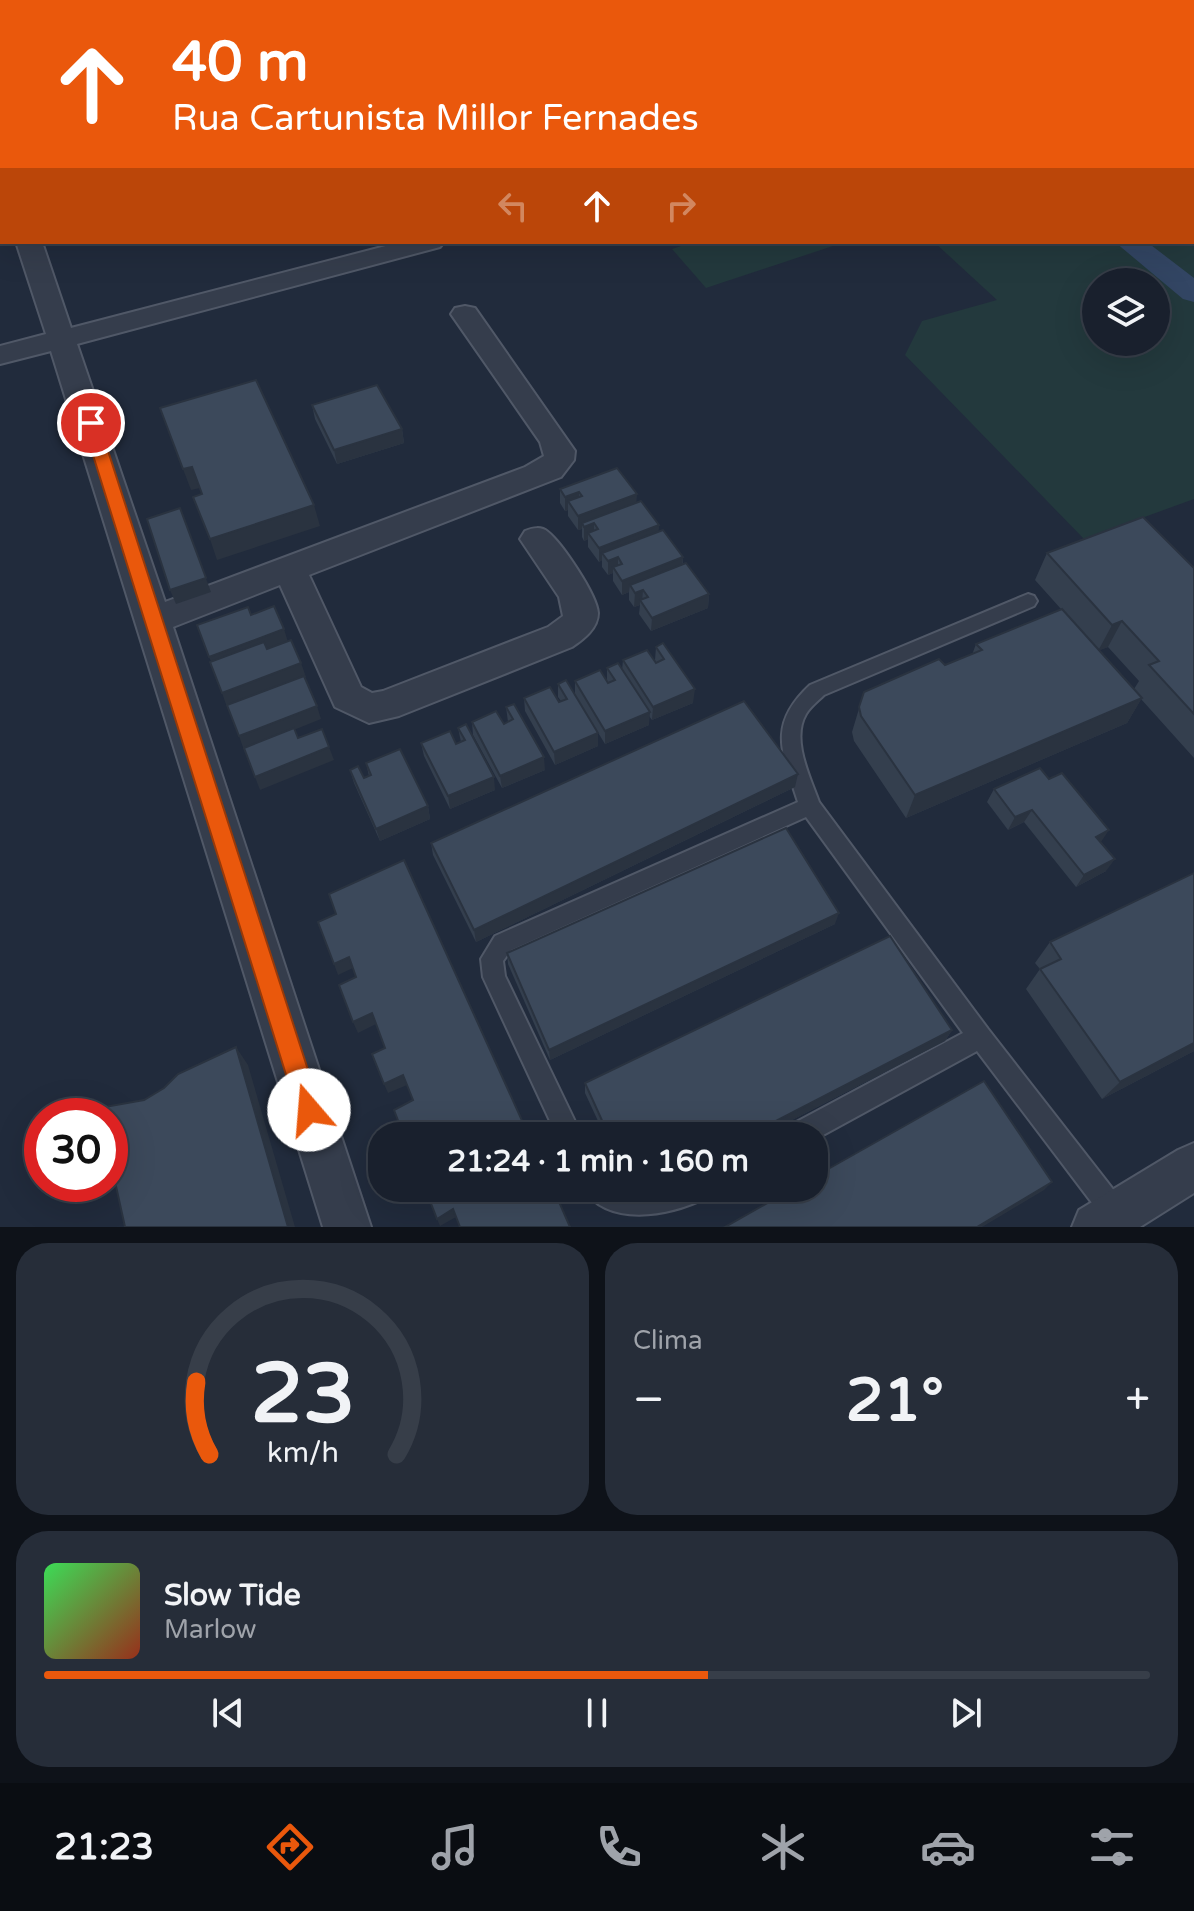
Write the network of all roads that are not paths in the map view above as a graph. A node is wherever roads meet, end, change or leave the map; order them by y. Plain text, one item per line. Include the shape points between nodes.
1 (30, 244) edge
2 (423, 244) edge
3 (465, 314) dead end
4 (63, 339) junction
5 (0, 355) edge
6 (536, 539) dead end
7 (290, 570) junction
8 (1028, 601) dead end
9 (154, 620) junction
10 (810, 806) junction
11 (980, 1037) junction
12 (563, 1122) edge
13 (822, 1122) edge
14 (1194, 1166) edge
15 (602, 1202) edge
16 (673, 1202) edge
17 (1106, 1221) edge
18 (347, 1227) edge

1 - 4 street
2 - 4 street
3 - 7 street via 552,437 559,460 536,475
4 - 5 street
4 - 9 street
6 - 7 street via 580,603 581,617 574,628 369,708 348,697
7 - 9 street
8 - 10 lane via 817,690 799,707 791,726 794,758
9 - 18 street
10 - 11 lane
10 - 12 lane via 503,943 492,959 494,977
11 - 13 lane
11 - 17 lane
14 - 17 street
15 - 16 lane via 623,1221 643,1218

